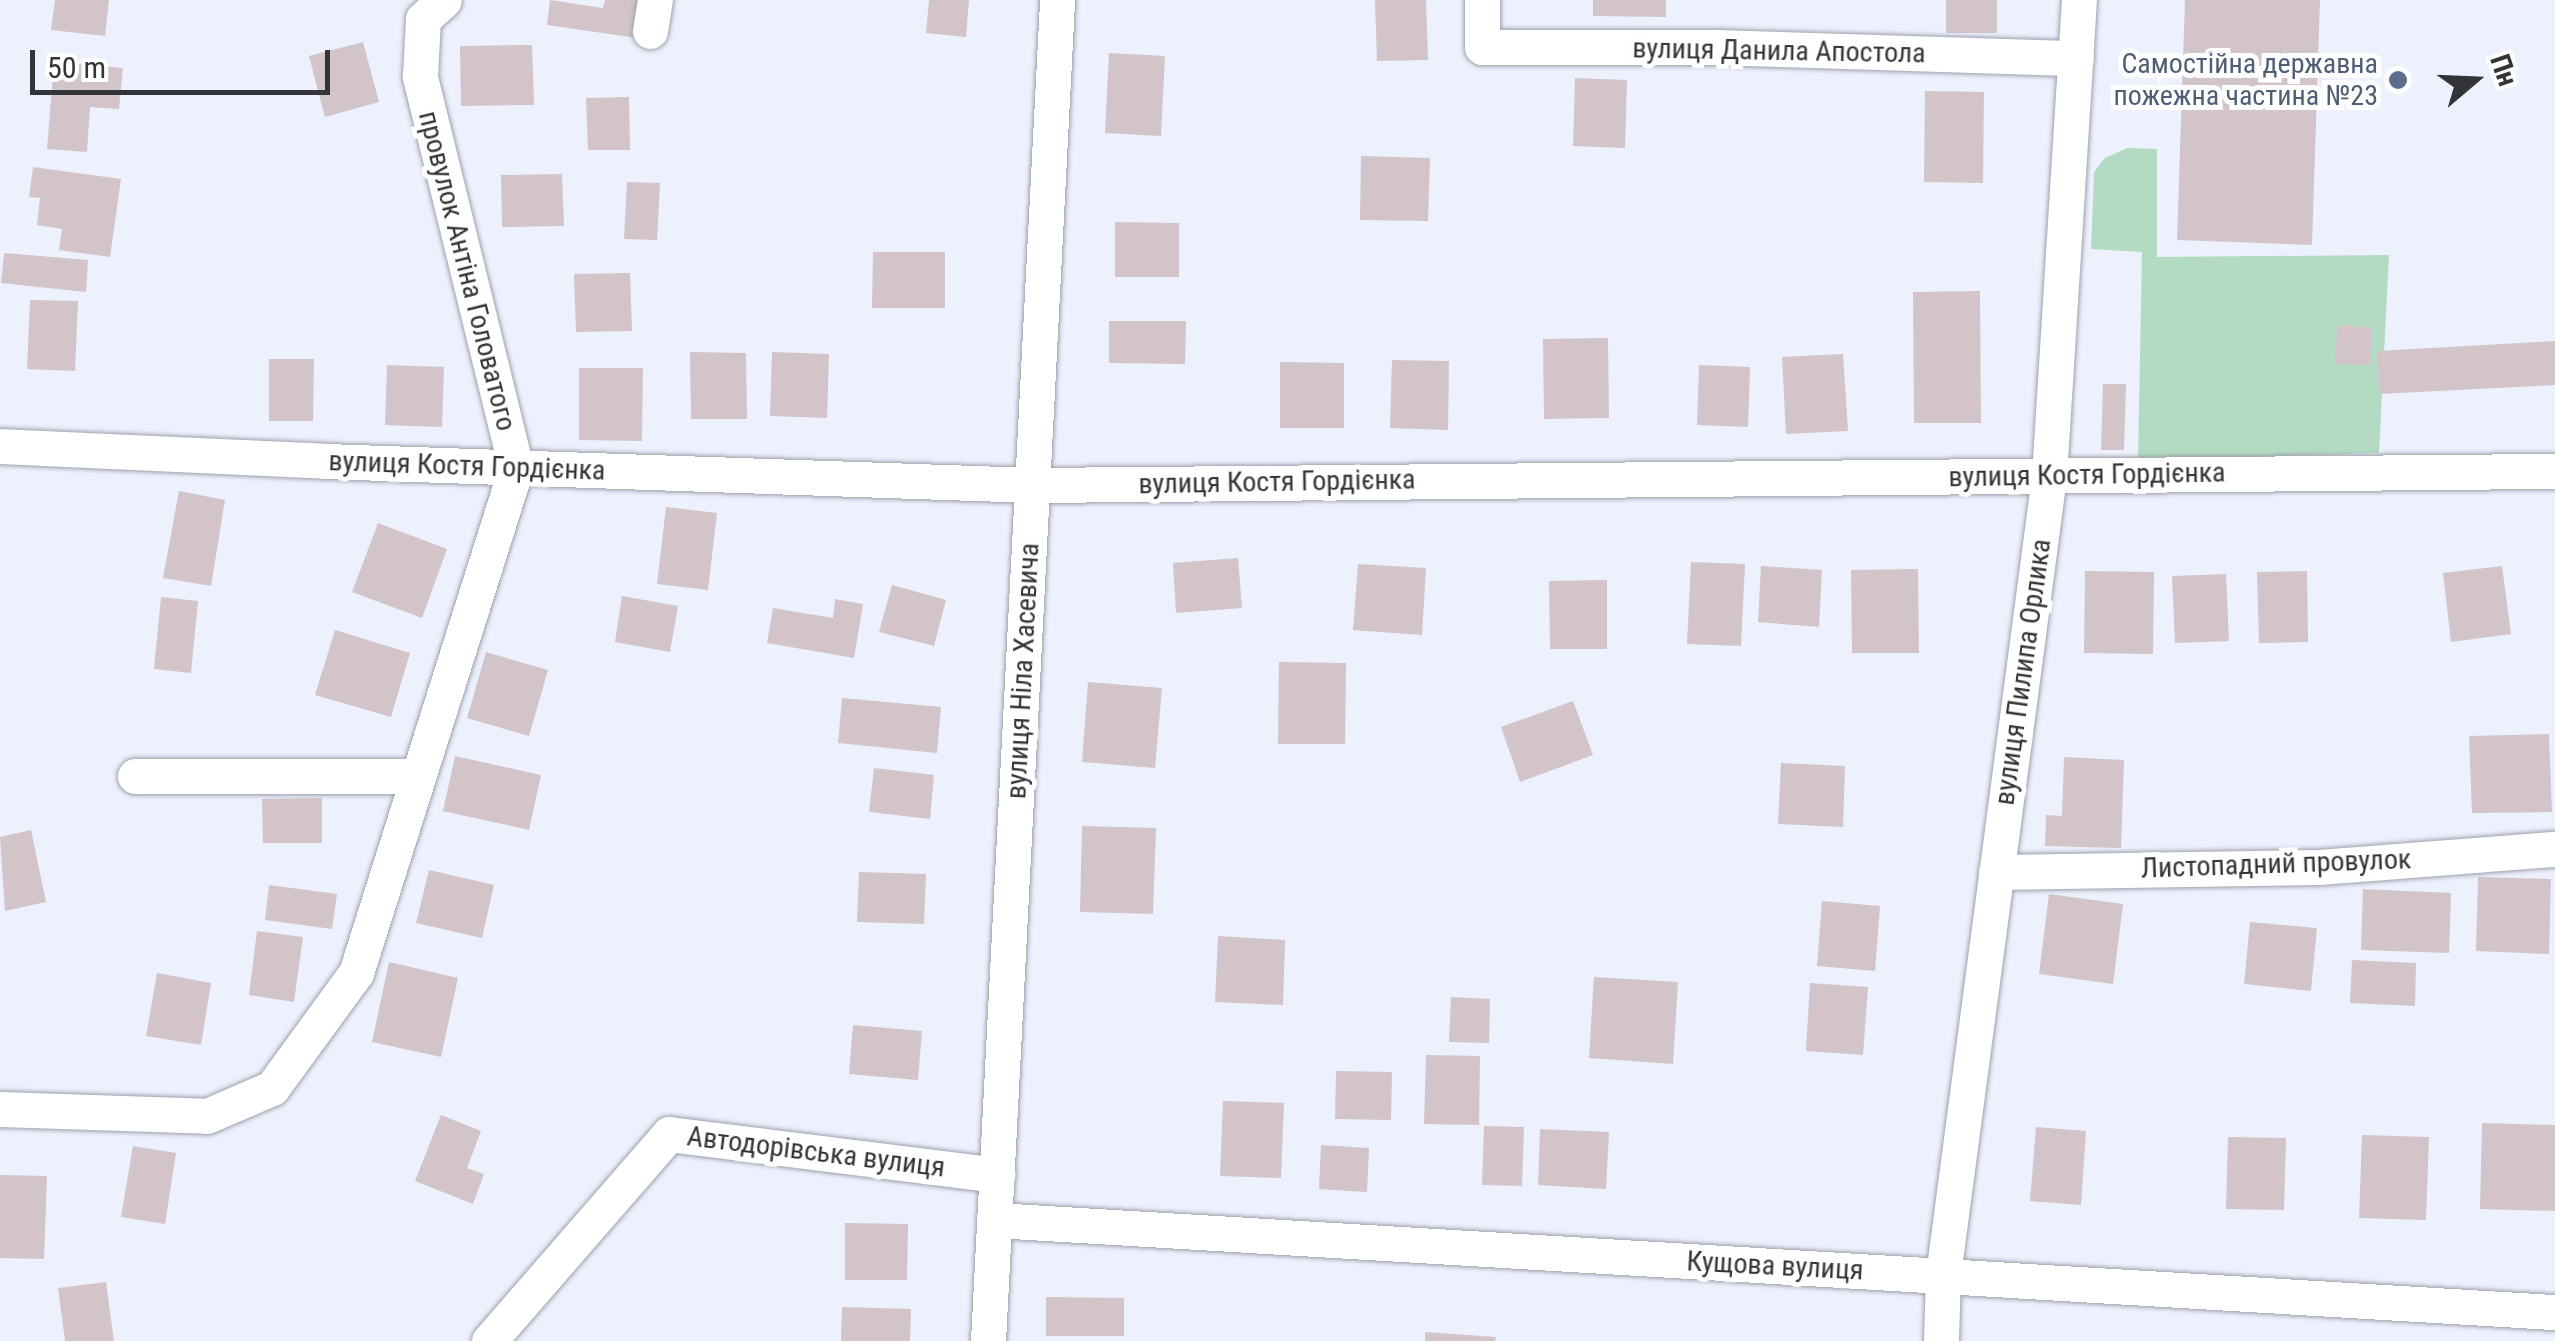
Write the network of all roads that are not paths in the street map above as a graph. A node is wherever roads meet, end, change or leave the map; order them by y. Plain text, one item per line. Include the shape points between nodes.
1 (444, 0) edge
2 (1057, 0) edge
3 (1482, 0) edge
4 (2079, 0) edge
5 (2076, 58) junction
6 (0, 446) edge
7 (516, 468) junction
8 (2555, 470) edge
9 (2049, 476) junction
10 (1032, 484) junction
11 (135, 776) dead end
12 (418, 776) junction
13 (2555, 849) edge
14 (1996, 872) junction
15 (0, 1109) edge
16 (997, 1175) junction
17 (995, 1220) junction
18 (1943, 1276) junction
19 (2555, 1312) edge
20 (2480, 1324) edge
21 (489, 1341) edge
22 (988, 1341) edge
23 (1941, 1341) edge

1 - 7 street, провулок Антіна Головатого via 423,18 420,76
2 - 10 street, вулиця Ніла Хасевича
3 - 5 street, вулиця Данила Апостола via 1482,47
4 - 5 street, вулиця Пилипа Орлика
5 - 9 street, вулиця Пилипа Орлика
6 - 7 street, вулиця Костя Гордієнка
7 - 10 street, вулиця Костя Гордієнка
7 - 12 street, провулок Антіна Головатого
8 - 9 street, вулиця Костя Гордієнка
9 - 10 street, вулиця Костя Гордієнка
9 - 14 street, вулиця Пилипа Орлика
10 - 16 street, вулиця Ніла Хасевича
11 - 12 street
12 - 15 street, провулок Антіна Головатого via 356,973 272,1088 207,1116
13 - 14 street, Листопадний провулок via 2319,867
14 - 18 street, вулиця Пилипа Орлика
16 - 17 street, вулиця Ніла Хасевича
16 - 21 street, Автодорівська вулиця via 669,1134
17 - 18 street, Кущова вулиця
17 - 22 street, вулиця Ніла Хасевича
18 - 20 street, Кущова вулиця
18 - 23 street, вулиця Пилипа Орлика
19 - 20 street, Кущова вулиця

